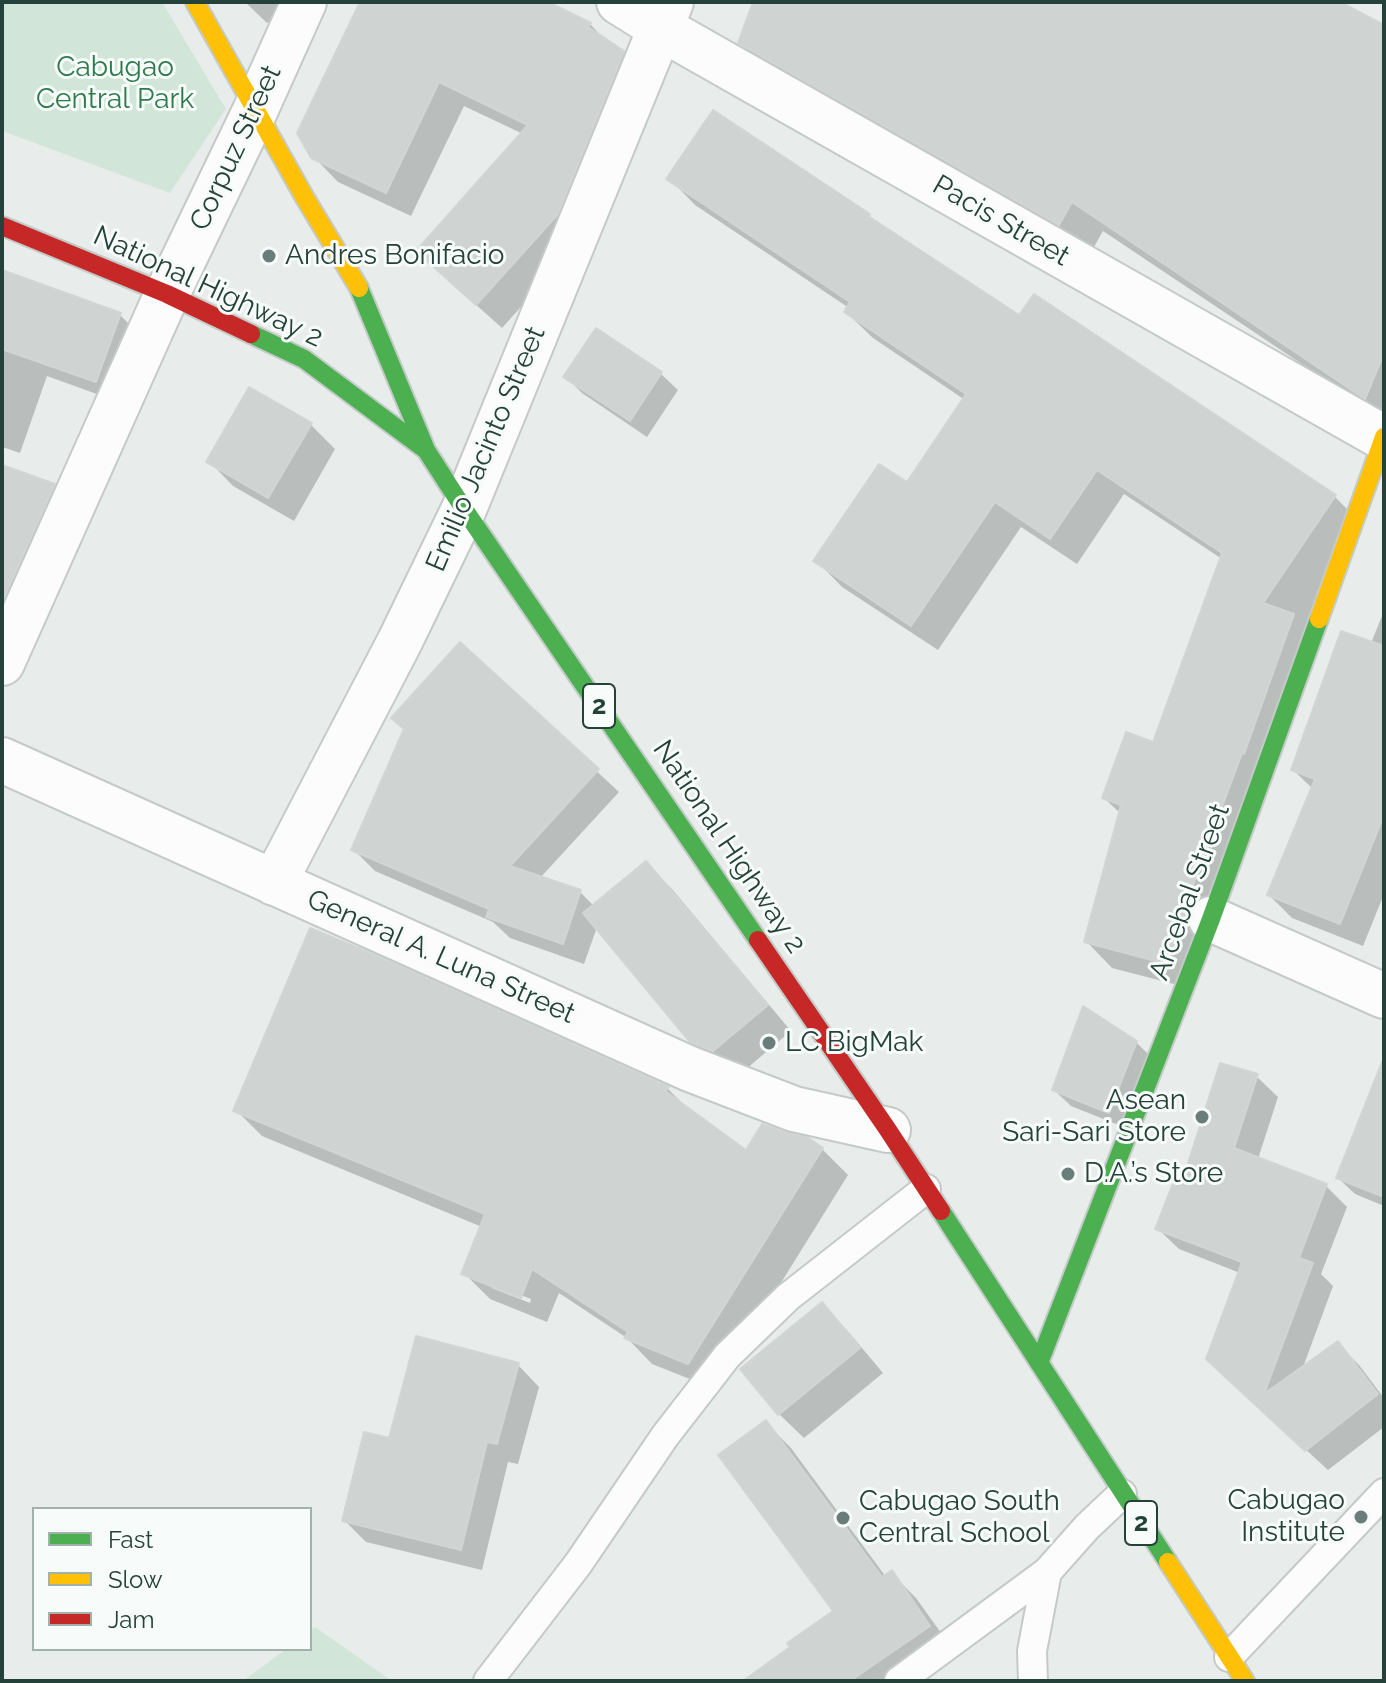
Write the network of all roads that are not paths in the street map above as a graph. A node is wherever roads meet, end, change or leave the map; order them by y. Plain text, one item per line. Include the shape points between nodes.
1 (195, 2) edge
2 (304, 2) edge
3 (619, 2) edge
4 (665, 15) edge
5 (255, 111) junction
6 (2, 226) edge
7 (167, 294) junction
8 (1384, 437) edge
9 (426, 450) junction
10 (464, 509) junction
11 (2, 663) edge
12 (2, 760) edge
13 (274, 883) junction
14 (1211, 919) junction
15 (1384, 996) edge
16 (888, 1130) junction
17 (926, 1189) junction
18 (1039, 1363) junction
19 (1384, 1493) edge
20 (1122, 1494) junction
21 (1047, 1572) junction
22 (1229, 1657) junction
23 (488, 1681) edge
24 (899, 1681) edge
25 (1033, 1681) edge
26 (1245, 1681) edge

1 - 5 main road
2 - 5 street, Corpuz Street
3 - 4 street, Pacis Street
4 - 8 street, Pacis Street
4 - 10 street, Emilio Jacinto Street
5 - 7 street, Corpuz Street
5 - 9 main road via 356,281
6 - 7 main road, National Highway 2 / 2
7 - 9 main road, National Highway 2 / 2 via 304,359
7 - 11 street, Corpuz Street
8 - 14 main road, Arcebal Street
9 - 10 main road, National Highway 2 / 2
10 - 13 street, Emilio Jacinto Street
10 - 16 main road, National Highway 2 / 2
12 - 13 street, General A. Luna Street
13 - 16 street, General A. Luna Street via 690,1069 794,1109
14 - 15 street
14 - 18 main road, Arcebal Street
16 - 17 main road, National Highway 2 / 2
17 - 18 main road, National Highway 2 / 2
17 - 23 lane via 788,1297 727,1356
18 - 20 main road, National Highway 2 / 2
19 - 22 lane
20 - 21 lane
20 - 22 main road, National Highway 2 / 2
21 - 24 lane
21 - 25 lane via 1032,1651
22 - 26 main road, National Highway 2 / 2

